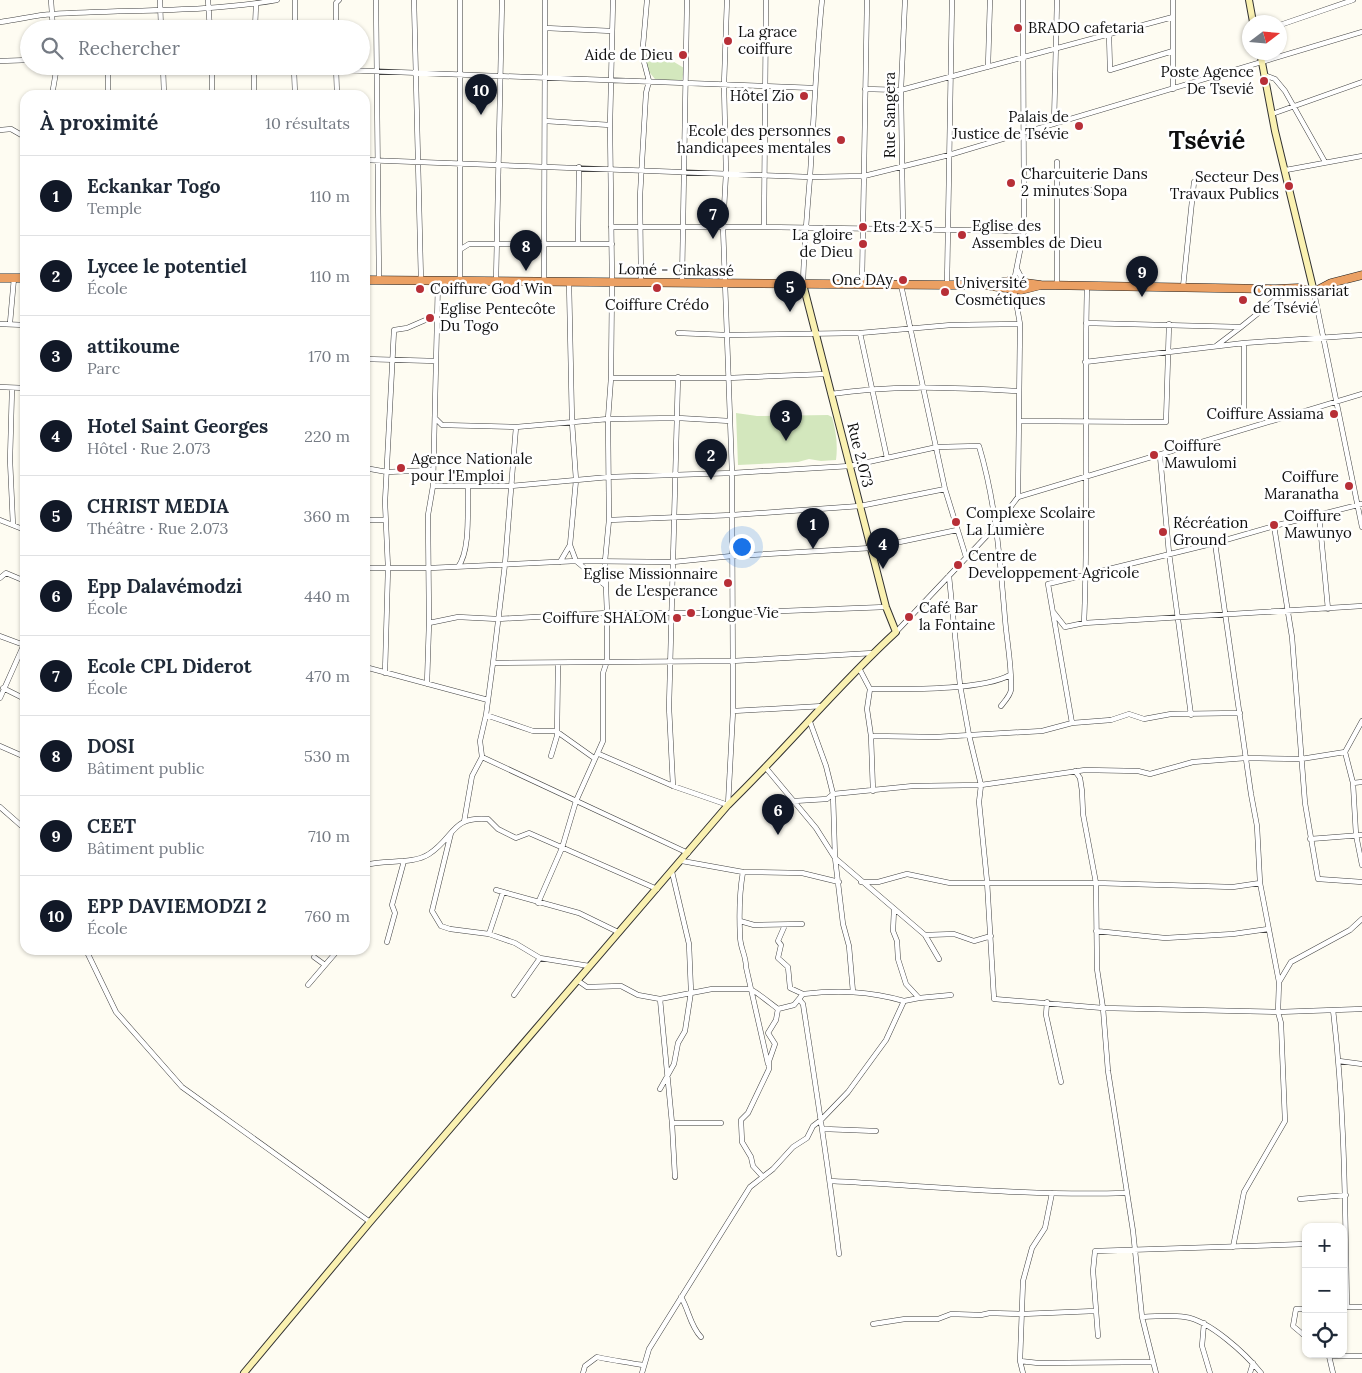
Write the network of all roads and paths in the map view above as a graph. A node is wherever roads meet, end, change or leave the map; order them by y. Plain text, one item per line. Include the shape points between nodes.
1 (51, 0) edge
2 (160, 0) edge
3 (208, 0) edge
4 (277, 0) edge
5 (295, 0) edge
6 (376, 0) edge
7 (414, 0) edge
8 (460, 0) edge
9 (502, 0) edge
10 (546, 0) edge
11 (613, 0) edge
12 (647, 0) edge
13 (687, 0) edge
14 (727, 0) edge
15 (766, 0) edge
16 (822, 0) edge
17 (867, 0) edge
18 (905, 0) edge
19 (952, 0) edge
20 (990, 0) edge
21 (1023, 0) edge
22 (1057, 0) edge
23 (1173, 0) edge
24 (1248, 0) edge
25 (1353, 0) edge
26 (337, 1) edge
27 (256, 4) junction
28 (208, 7) junction
29 (160, 10) junction
30 (50, 14) junction
31 (1251, 15) edge
32 (1173, 17) junction
33 (51, 20) edge
34 (161, 20) edge
35 (209, 20) edge
36 (255, 20) edge
37 (295, 20) edge
38 (336, 20) edge
39 (0, 22) edge
40 (1287, 22) edge
41 (545, 28) junction
42 (612, 31) junction
43 (1362, 32) edge
44 (1109, 34) junction
45 (1054, 49) junction
46 (1173, 51) junction
47 (1023, 57) junction
48 (20, 60) edge
49 (0, 61) edge
50 (1262, 62) junction
51 (988, 67) junction
52 (370, 70) edge
53 (377, 70) junction
54 (416, 72) junction
55 (459, 74) junction
56 (55, 75) edge
57 (108, 75) edge
58 (163, 75) edge
59 (212, 75) edge
60 (254, 75) edge
61 (294, 75) edge
62 (337, 75) edge
63 (1264, 75) junction
64 (500, 76) junction
65 (546, 77) junction
66 (950, 78) junction
67 (612, 81) junction
68 (649, 81) junction
69 (1362, 82) edge
70 (686, 84) junction
71 (724, 85) junction
72 (766, 85) junction
73 (814, 88) junction
74 (865, 89) junction
75 (1173, 89) junction
76 (53, 90) edge
77 (108, 90) edge
78 (164, 90) edge
79 (212, 90) edge
80 (254, 90) edge
81 (295, 90) edge
82 (337, 90) edge
83 (901, 90) junction
84 (1294, 106) junction
85 (1272, 114) junction
86 (545, 121) junction
87 (1054, 124) junction
88 (610, 125) junction
89 (0, 130) edge
90 (20, 134) edge
91 (1022, 134) junction
92 (949, 154) junction
93 (1362, 156) edge
94 (370, 160) edge
95 (379, 160) junction
96 (1057, 162) dead end
97 (1325, 162) junction
98 (417, 163) junction
99 (462, 163) junction
100 (500, 164) junction
101 (544, 166) junction
102 (902, 166) junction
103 (579, 167) junction
104 (611, 169) junction
105 (641, 170) junction
106 (1286, 170) junction
107 (685, 172) junction
108 (726, 173) junction
109 (766, 175) junction
110 (864, 176) junction
111 (810, 177) junction
112 (1194, 182) dead end
113 (1112, 189) dead end
114 (1057, 191) junction
115 (611, 227) junction
116 (641, 227) junction
117 (682, 227) junction
118 (723, 227) junction
119 (764, 227) junction
120 (804, 228) junction
121 (862, 229) junction
122 (903, 230) junction
123 (948, 231) junction
124 (1024, 231) junction
125 (544, 243) junction
126 (578, 243) junction
127 (498, 244) junction
128 (612, 244) junction
129 (461, 249) junction
130 (1017, 269) junction
131 (1362, 275) edge
132 (0, 278) edge
133 (14, 278) junction
134 (20, 278) edge
135 (370, 280) edge
136 (380, 280) junction
137 (421, 281) junction
138 (438, 281) junction
139 (1014, 281) junction
140 (1023, 281) junction
141 (460, 282) junction
142 (544, 282) junction
143 (569, 282) junction
144 (612, 282) junction
145 (641, 282) junction
146 (496, 283) junction
147 (682, 283) junction
148 (803, 284) junction
149 (862, 284) junction
150 (725, 285) junction
151 (901, 285) junction
152 (946, 285) junction
153 (987, 285) junction
154 (1041, 285) junction
155 (1057, 285) junction
156 (1087, 286) junction
157 (1182, 287) junction
158 (1288, 289) junction
159 (1018, 290) junction
160 (1314, 292) junction
161 (437, 315) junction
162 (10, 323) junction
163 (1086, 323) junction
164 (0, 324) edge
165 (20, 324) edge
166 (1020, 324) junction
167 (1169, 324) junction
168 (1241, 327) junction
169 (911, 328) junction
170 (860, 332) junction
171 (816, 333) junction
172 (678, 334) dead end
173 (1362, 335) edge
174 (727, 336) junction
175 (1324, 338) junction
176 (1244, 344) junction
177 (1215, 347) junction
178 (1168, 352) junction
179 (370, 359) edge
180 (392, 360) junction
181 (436, 361) junction
182 (1085, 362) junction
183 (826, 374) junction
184 (678, 376) junction
185 (611, 378) junction
186 (728, 378) junction
187 (922, 386) junction
188 (0, 387) edge
189 (872, 387) junction
190 (20, 388) edge
191 (12, 389) junction
192 (1018, 391) junction
193 (831, 394) junction
194 (1362, 394) edge
195 (1337, 402) junction
196 (1244, 408) dead end
197 (434, 417) junction
198 (678, 418) junction
199 (608, 419) junction
200 (1087, 420) junction
201 (730, 421) junction
202 (1019, 421) junction
203 (572, 422) junction
204 (516, 426) junction
205 (937, 447) junction
206 (1160, 456) junction
207 (887, 458) junction
208 (850, 466) junction
209 (370, 469) edge
210 (433, 470) junction
211 (387, 472) junction
212 (732, 473) junction
213 (675, 474) junction
214 (609, 477) junction
215 (1088, 478) junction
216 (576, 480) junction
217 (433, 486) junction
218 (468, 486) junction
219 (511, 486) junction
220 (945, 489) junction
221 (1018, 497) junction
222 (1360, 504) edge
223 (860, 506) junction
224 (1319, 514) junction
225 (732, 515) junction
226 (675, 516) junction
227 (0, 520) edge
228 (370, 520) edge
229 (386, 520) junction
230 (610, 520) junction
231 (12, 525) junction
232 (997, 525) junction
233 (1274, 526) junction
234 (1362, 527) edge
235 (20, 528) edge
236 (957, 530) junction
237 (1215, 543) junction
238 (570, 545) junction
239 (871, 548) junction
240 (1169, 553) junction
241 (732, 556) junction
242 (966, 558) junction
243 (576, 561) junction
244 (605, 561) junction
245 (560, 562) junction
246 (673, 562) junction
247 (505, 564) junction
248 (458, 567) junction
249 (370, 568) edge
250 (388, 568) junction
251 (430, 568) junction
252 (1086, 574) junction
253 (949, 576) junction
254 (0, 578) edge
255 (20, 579) edge
256 (606, 586) junction
257 (1362, 606) edge
258 (886, 607) junction
259 (1328, 609) junction
260 (1287, 610) junction
261 (607, 612) junction
262 (672, 612) junction
263 (732, 613) junction
264 (1054, 614) junction
265 (1225, 614) junction
266 (1178, 618) junction
267 (498, 619) junction
268 (429, 623) junction
269 (1084, 623) junction
270 (896, 632) junction
271 (0, 636) edge
272 (20, 643) edge
273 (20, 652) edge
274 (872, 653) junction
275 (672, 660) junction
276 (607, 661) junction
277 (732, 661) junction
278 (493, 663) junction
279 (558, 663) junction
280 (370, 668) edge
281 (859, 668) junction
282 (385, 673) junction
283 (1010, 675) junction
284 (428, 684) junction
285 (960, 685) junction
286 (3, 688) junction
287 (870, 688) junction
288 (20, 696) edge
289 (0, 698) edge
290 (488, 700) junction
291 (824, 706) junction
292 (1001, 706) dead end
293 (732, 711) junction
294 (1240, 713) junction
295 (486, 715) junction
296 (1191, 715) junction
297 (1362, 721) edge
298 (810, 722) junction
299 (1072, 723) junction
300 (556, 731) junction
301 (968, 735) junction
302 (871, 736) junction
303 (0, 746) edge
304 (1345, 752) junction
305 (599, 754) junction
306 (20, 755) edge
307 (551, 756) dead end
308 (482, 757) junction
309 (594, 758) junction
310 (1246, 758) junction
311 (1301, 759) junction
312 (766, 768) junction
313 (1075, 771) junction
314 (1353, 782) junction
315 (1362, 782) edge
316 (981, 785) junction
317 (673, 786) junction
318 (873, 791) junction
319 (833, 794) junction
320 (576, 801) junction
321 (794, 801) junction
322 (728, 805) junction
323 (0, 807) edge
324 (464, 822) junction
325 (20, 825) edge
326 (451, 832) junction
327 (1359, 835) edge
328 (1310, 839) junction
329 (562, 848) junction
330 (688, 853) junction
331 (835, 858) junction
332 (682, 860) junction
333 (404, 861) junction
334 (370, 864) edge
335 (1362, 865) edge
336 (672, 872) junction
337 (743, 872) junction
338 (987, 881) junction
339 (839, 882) junction
340 (861, 882) junction
341 (1096, 882) junction
342 (1362, 882) edge
343 (1260, 883) junction
344 (657, 888) junction
345 (496, 890) dead end
346 (503, 892) junction
347 (538, 903) junction
348 (894, 910) junction
349 (1362, 919) edge
350 (740, 921) junction
351 (802, 924) dead end
352 (785, 925) junction
353 (1268, 928) junction
354 (1096, 931) junction
355 (618, 932) junction
356 (489, 934) junction
357 (925, 935) junction
358 (991, 936) junction
359 (387, 942) dead end
360 (88, 955) edge
361 (334, 955) edge
362 (314, 957) dead end
363 (540, 958) junction
364 (939, 959) dead end
365 (325, 965) junction
366 (589, 966) junction
367 (577, 980) junction
368 (1279, 982) junction
369 (308, 985) dead end
370 (750, 989) junction
371 (691, 992) junction
372 (853, 992) junction
373 (803, 994) junction
374 (514, 995) dead end
375 (951, 995) dead end
376 (799, 998) junction
377 (919, 998) junction
378 (660, 999) junction
379 (904, 1001) junction
380 (1047, 1002) junction
381 (1103, 1008) junction
382 (778, 1009) junction
383 (1362, 1009) edge
384 (1333, 1010) junction
385 (1278, 1012) junction
386 (1339, 1061) junction
387 (1362, 1064) edge
388 (769, 1069) junction
389 (667, 1078) junction
390 (1061, 1082) dead end
391 (660, 1089) dead end
392 (822, 1120) junction
393 (721, 1123) dead end
394 (672, 1124) junction
395 (824, 1129) junction
396 (876, 1131) dead end
397 (675, 1177) dead end
398 (763, 1177) junction
399 (830, 1180) junction
400 (1052, 1193) junction
401 (1125, 1193) junction
402 (1346, 1195) junction
403 (1300, 1199) dead end
404 (370, 1222) junction
405 (1345, 1223) edge
406 (1302, 1244) edge
407 (1233, 1247) junction
408 (1135, 1249) junction
409 (839, 1254) dead end
410 (681, 1297) junction
411 (1347, 1307) edge
412 (1362, 1307) edge
413 (1302, 1309) edge
414 (1095, 1311) junction
415 (1022, 1314) junction
416 (1142, 1316) junction
417 (1204, 1322) junction
418 (873, 1324) dead end
419 (1302, 1334) edge
420 (1098, 1336) dead end
421 (701, 1337) dead end
422 (1347, 1356) edge
423 (1362, 1356) edge
424 (1329, 1358) edge
425 (1020, 1361) junction
426 (1153, 1362) junction
427 (1253, 1363) junction
428 (644, 1365) junction
429 (244, 1373) edge
430 (583, 1373) edge
431 (642, 1373) edge
432 (1023, 1373) edge
433 (1156, 1373) edge
434 (1210, 1373) edge
435 (1250, 1373) edge
436 (1262, 1373) edge
437 (1333, 1373) edge

1 - 30 street
2 - 29 street
3 - 28 street
4 - 27 street
5 - 37 street
6 - 53 street
7 - 54 street
8 - 55 street
9 - 64 street
10 - 41 street
11 - 42 street
12 - 68 street via 644,62
13 - 70 street
14 - 71 street
15 - 72 street
16 - 73 street
17 - 74 street
18 - 83 street, Rue Sangera
19 - 66 street
20 - 51 street
21 - 47 street
22 - 45 street
23 - 32 street
24 - 31 street
25 - 40 street
26 - 38 street
27 - 28 street
27 - 36 street
28 - 29 street
28 - 35 street
29 - 30 street
29 - 34 street
30 - 33 street
30 - 39 street
32 - 44 street
32 - 46 street
41 - 42 street
41 - 65 street
42 - 67 street
43 - 50 street
44 - 45 street
44 - 46 street via 1110,70
45 - 47 street
45 - 87 street
46 - 75 street
47 - 51 street
47 - 91 street
48 - 49 street
50 - 63 street
50 - 75 street
51 - 66 street
52 - 53 street
53 - 54 street
53 - 95 street
54 - 55 street
54 - 98 street
55 - 64 street
55 - 99 street
56 - 76 street
57 - 77 street
58 - 78 street
59 - 79 street
60 - 80 street
61 - 81 street
62 - 82 street
63 - 84 street via 1275,79
63 - 85 street
64 - 65 street
64 - 100 street
65 - 67 street
65 - 86 street
66 - 83 street
66 - 92 street
67 - 68 street
67 - 88 street
68 - 70 street
68 - 105 street
69 - 84 street
70 - 71 street
70 - 107 street
71 - 72 street
71 - 108 street
72 - 73 street
72 - 109 street
73 - 111 street
74 - 83 street
74 - 110 street
75 - 87 street
83 - 102 street, Rue Sangera
84 - 85 street
84 - 97 street
85 - 106 street
86 - 88 street
86 - 101 street
87 - 91 street
88 - 104 street
89 - 90 street via 11,129
91 - 92 street
91 - 124 street
92 - 102 street
92 - 123 street
93 - 97 street
94 - 95 street
95 - 98 street
95 - 136 street
96 - 114 street
97 - 106 street
98 - 99 street
98 - 137 street
99 - 100 street
99 - 129 street
100 - 101 street
100 - 127 street
101 - 103 street
101 - 125 street
102 - 110 street
102 - 122 street, Rue Sangera
103 - 104 street
103 - 126 street
104 - 105 street
104 - 115 street
105 - 107 street
105 - 116 street
106 - 160 street
107 - 108 street
107 - 117 street
108 - 109 street
108 - 118 street
109 - 111 street
109 - 119 street
110 - 111 street
110 - 121 street
111 - 120 street
112 - 157 street
113 - 114 street
114 - 155 street
115 - 116 street
115 - 128 street
116 - 117 street
116 - 145 street
117 - 118 street
117 - 147 street
118 - 119 street
118 - 150 street
119 - 120 street
120 - 121 street
120 - 148 street
121 - 122 street
121 - 149 street
122 - 123 street
123 - 124 street
123 - 152 street
124 - 130 street
125 - 126 street
125 - 127 street
125 - 142 street
126 - 128 street
127 - 129 street via 469,244
127 - 146 street
128 - 144 street
129 - 141 street
130 - 139 street
130 - 140 street
131 - 160 highway via 1331,283
132 - 133 highway
133 - 134 highway
133 - 162 street
135 - 136 highway, Lomé - Cinkassé
136 - 137 highway, Lomé - Cinkassé
137 - 138 highway, Lomé - Cinkassé
138 - 141 highway, Lomé - Cinkassé
138 - 161 street
139 - 140 highway, Lomé - Cinkassé
139 - 153 highway, Lomé - Cinkassé
140 - 154 highway, Lomé - Cinkassé
141 - 146 highway, Lomé - Cinkassé
142 - 143 highway, Lomé - Cinkassé
142 - 146 highway, Lomé - Cinkassé
143 - 144 highway, Lomé - Cinkassé
143 - 203 street
144 - 145 highway, Lomé - Cinkassé
144 - 185 street
145 - 147 highway, Lomé - Cinkassé
147 - 150 highway, Lomé - Cinkassé
148 - 149 highway, Lomé - Cinkassé
148 - 150 highway, Lomé - Cinkassé
148 - 171 street, Rue 2.073
149 - 151 highway, Lomé - Cinkassé
150 - 174 street
151 - 152 highway, Lomé - Cinkassé
151 - 169 street
152 - 153 highway, Lomé - Cinkassé
153 - 159 highway, Lomé - Cinkassé
154 - 155 highway, Lomé - Cinkassé
154 - 159 highway, Lomé - Cinkassé
155 - 156 highway, Lomé - Cinkassé
156 - 157 highway, Lomé - Cinkassé
156 - 163 street
157 - 158 highway, Lomé - Cinkassé
158 - 160 highway, Lomé - Cinkassé
158 - 168 street
159 - 166 street
160 - 175 street
161 - 180 street via 394,330
161 - 181 street
162 - 164 street
162 - 165 street
163 - 167 street
163 - 182 street
166 - 169 street
166 - 192 street
167 - 168 street
167 - 178 street
168 - 177 street
169 - 170 street
169 - 187 street
170 - 171 street
170 - 189 street
171 - 174 street
171 - 183 street, Rue 2.073
172 - 174 street
173 - 175 street
174 - 186 street
175 - 176 street
175 - 195 street
176 - 177 street
176 - 196 street
177 - 178 street
178 - 182 street
178 - 200 street via 1166,422
179 - 180 street
180 - 181 street
180 - 211 street
181 - 197 street
182 - 200 street
183 - 186 street
183 - 193 street, Rue 2.073
184 - 185 street
184 - 186 street
184 - 198 street
185 - 199 street
186 - 201 street
187 - 189 street
187 - 192 street
187 - 205 street
188 - 191 street
189 - 193 street
189 - 207 street
190 - 191 street
191 - 231 street
192 - 202 street
193 - 208 street, Rue 2.073
194 - 195 street
195 - 206 street
195 - 222 street
197 - 204 street via 442,425
197 - 210 street
198 - 199 street
198 - 201 street
198 - 213 street
199 - 203 street
199 - 214 street
200 - 202 street
200 - 215 street
201 - 212 street
202 - 221 street
203 - 204 street
203 - 216 street
204 - 219 street
205 - 207 street
205 - 220 street
205 - 232 street via 979,446
206 - 215 street
206 - 240 street
207 - 208 street
208 - 212 street
208 - 223 street, Rue 2.073
209 - 211 street
210 - 211 street
210 - 217 street
211 - 229 street
212 - 213 street
212 - 225 street
213 - 214 street
213 - 226 street
214 - 216 street
214 - 230 street
215 - 221 street
215 - 252 street
216 - 219 street
216 - 238 street
217 - 218 street
217 - 251 street via 428,514
218 - 219 street
218 - 248 street via 467,540 463,560
219 - 247 street
220 - 223 street
220 - 236 street
221 - 232 street
222 - 224 street
222 - 234 street
223 - 225 street
223 - 239 street, Rue 2.073
224 - 233 street
224 - 259 street
225 - 226 street
225 - 241 street
226 - 230 street
226 - 246 street
227 - 231 street
228 - 229 street
229 - 250 street
230 - 244 street
231 - 235 street
232 - 242 street
232 - 283 street via 1011,653
233 - 237 street
233 - 260 street
236 - 239 street
236 - 242 street
237 - 240 street
237 - 265 street
238 - 243 street
238 - 245 street
239 - 241 street
239 - 258 street, Rue 2.073
240 - 252 street
240 - 266 street
241 - 246 street
241 - 263 street
242 - 253 street
243 - 244 street
243 - 245 street
243 - 256 street
244 - 246 street
244 - 256 street
245 - 247 street
246 - 262 street
247 - 248 street
247 - 267 street
248 - 251 street
249 - 250 street
250 - 251 street
250 - 282 street
251 - 268 street
252 - 264 street via 1048,584
252 - 269 street
253 - 270 street
253 - 285 street
254 - 255 street via 6,573
256 - 261 street
257 - 259 street
258 - 263 street
258 - 270 street, Rue 2.073
259 - 260 street
260 - 265 street
260 - 311 street
261 - 262 street
261 - 267 street
261 - 276 street
262 - 263 street
262 - 275 street
263 - 277 street
264 - 269 street via 1065,627
264 - 299 street
265 - 266 street
265 - 294 street
266 - 269 street
266 - 296 street
267 - 268 street via 458,617
267 - 278 street
268 - 284 street
270 - 274 street
271 - 272 street
273 - 286 street
274 - 277 street
274 - 281 street
275 - 276 street
275 - 277 street
275 - 317 street via 669,707
276 - 279 street
276 - 305 street via 603,673 603,741
277 - 293 street
278 - 279 street
278 - 290 street
279 - 300 street
280 - 282 street
281 - 287 street
281 - 291 street
282 - 284 street
283 - 285 street via 998,682
283 - 292 street via 1011,692
284 - 290 street
285 - 287 street via 916,689
285 - 301 street
286 - 288 street
286 - 289 street
287 - 302 street via 867,709
290 - 295 street
291 - 293 street
291 - 298 street
293 - 322 street
294 - 296 street
294 - 310 street
295 - 300 street via 533,731
295 - 308 street via 480,741
296 - 299 street via 1171,714 1144,719 1129,714 1111,720
297 - 304 street
298 - 312 street
298 - 319 street
299 - 301 street via 1042,731
300 - 307 street
300 - 309 street
301 - 302 street
301 - 316 street
302 - 318 street
303 - 306 street
304 - 311 street
304 - 314 street
305 - 309 street
305 - 317 street
308 - 320 street
308 - 324 street via 472,776
309 - 320 street
310 - 311 street
310 - 313 street via 1193,762 1150,774 1125,770
310 - 343 street via 1257,826
311 - 328 street
312 - 321 street
312 - 322 street
313 - 316 street
313 - 341 street via 1080,778 1083,814
314 - 315 street
314 - 327 street
316 - 318 street via 913,786
316 - 338 street via 978,802
317 - 322 street
318 - 319 street
319 - 321 street via 827,799
319 - 331 street
320 - 329 street
320 - 330 street
321 - 331 street
322 - 330 street
323 - 325 street
324 - 326 street
324 - 329 street via 475,818 488,819 498,829 516,838 529,833
326 - 333 street via 428,854
326 - 356 street via 432,911 441,926
327 - 328 street
327 - 335 street
328 - 342 street via 1318,879
329 - 344 street
329 - 347 street
330 - 332 street
331 - 339 street
331 - 340 street
332 - 336 street
332 - 337 street
333 - 334 street via 382,860
333 - 359 street via 392,905 395,913
336 - 344 street
336 - 371 street via 689,944
337 - 339 street via 802,873
337 - 350 street via 738,912
338 - 340 street via 950,882 908,874 878,882
338 - 341 street
338 - 358 street
339 - 372 street
340 - 348 street
341 - 343 street via 1233,887
341 - 354 street
343 - 353 street
344 - 355 street
345 - 346 street
346 - 347 street
346 - 356 street
347 - 355 street via 579,913
348 - 357 street
348 - 377 street via 893,931 898,959 906,984
349 - 368 street via 1350,930 1291,962
350 - 352 street via 754,925
350 - 370 street
351 - 352 street
352 - 373 street via 778,941 781,945 778,958 788,967 790,988
353 - 354 street via 1233,934 1165,938
353 - 368 street
354 - 381 street
355 - 366 street
356 - 363 street via 515,943
357 - 358 street via 954,934 974,941
357 - 364 street
358 - 380 street via 994,1000
360 - 404 street via 116,1012 182,1087
361 - 365 street
362 - 365 street
363 - 366 street
363 - 374 street
365 - 369 street
366 - 367 street
367 - 378 street via 587,987 621,986 638,995
367 - 404 street
368 - 385 street
370 - 371 street
370 - 382 street via 756,990
370 - 388 street
371 - 378 street
371 - 389 street via 685,1031
372 - 373 street via 840,990
372 - 379 street via 879,994
373 - 376 street
375 - 377 street
376 - 382 street via 794,1005
376 - 392 street via 803,1004
377 - 379 street
378 - 389 street
379 - 392 street via 886,1040 848,1092
380 - 381 street
380 - 390 street via 1046,1015
381 - 385 street
381 - 401 street
382 - 388 street via 768,1033 775,1044
383 - 384 street
384 - 385 street
384 - 386 street
385 - 407 street via 1285,1121 1244,1192
386 - 387 street
386 - 402 street
388 - 398 street via 748,1114 741,1120 742,1142 753,1166
389 - 391 street
389 - 394 street
392 - 395 street
392 - 398 street via 774,1170
393 - 394 street
394 - 397 street
395 - 396 street
395 - 399 street
398 - 410 street via 750,1187
399 - 400 street
399 - 409 street
400 - 401 street
400 - 415 street via 1045,1228 1032,1248 1026,1266
401 - 408 street
402 - 403 street
402 - 405 street
404 - 429 street
406 - 407 street
407 - 408 street
408 - 414 street via 1095,1251
408 - 416 street
410 - 421 street via 686,1304 686,1314
410 - 428 street via 649,1349
411 - 412 street
413 - 419 street via 1296,1309 1293,1326
414 - 415 street
414 - 420 street
415 - 418 street via 952,1314 938,1319 905,1319
415 - 425 street
416 - 417 street via 1186,1317
416 - 426 street
417 - 427 street
417 - 434 street via 1202,1346
422 - 423 street
424 - 437 street
425 - 426 street
425 - 432 street
426 - 433 street
427 - 435 street
427 - 436 street
428 - 430 street via 597,1357 585,1366
428 - 431 street

